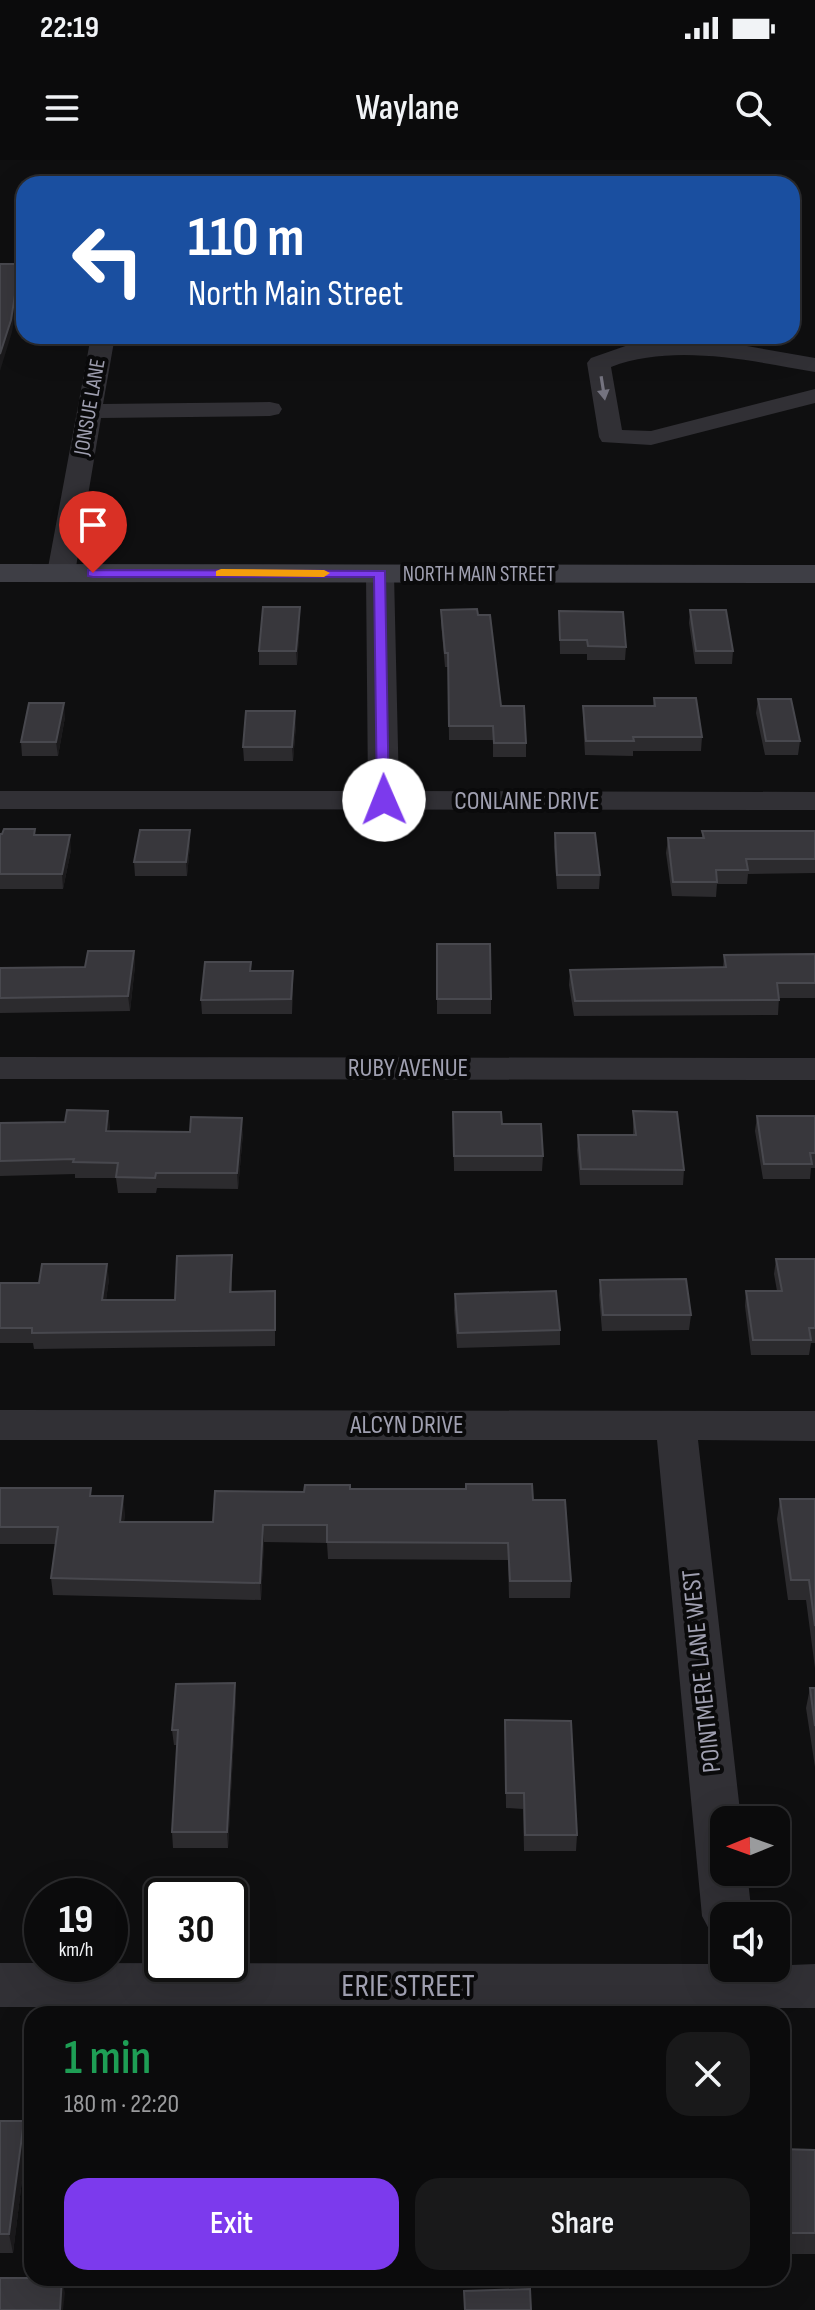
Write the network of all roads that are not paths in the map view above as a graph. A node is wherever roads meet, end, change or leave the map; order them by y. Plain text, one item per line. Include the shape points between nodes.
1 (102, 344) edge
2 (815, 365) edge
3 (815, 396) edge
4 (270, 409) dead end
5 (90, 411) junction
6 (0, 573) edge
7 (61, 573) junction
8 (380, 574) junction
9 (815, 574) edge
10 (0, 800) edge
11 (384, 800) junction
12 (815, 801) edge
13 (0, 1068) edge
14 (815, 1069) edge
15 (0, 1425) edge
16 (676, 1426) junction
17 (815, 1426) edge
18 (726, 1902) edge
19 (710, 1977) edge
20 (779, 1982) edge
21 (0, 1985) edge
22 (815, 1986) edge

1 - 5 street, JONSUE LANE
2 -> 3 street via 730,350 634,350 599,363 611,437 651,438
4 - 5 street
5 - 7 street, JONSUE LANE
6 - 7 main road, NORTH MAIN STREET
7 - 8 main road, NORTH MAIN STREET
8 - 9 main road, NORTH MAIN STREET
8 - 11 street
10 - 11 street, CONLAINE DRIVE
11 - 12 street, CONLAINE DRIVE
13 - 14 street, RUBY AVENUE
15 - 16 street, ALCYN DRIVE
16 - 17 street, ALCYN DRIVE
16 - 18 street, POINTMERE LANE WEST
19 - 21 street, ERIE STREET
20 - 22 street, ERIE STREET

